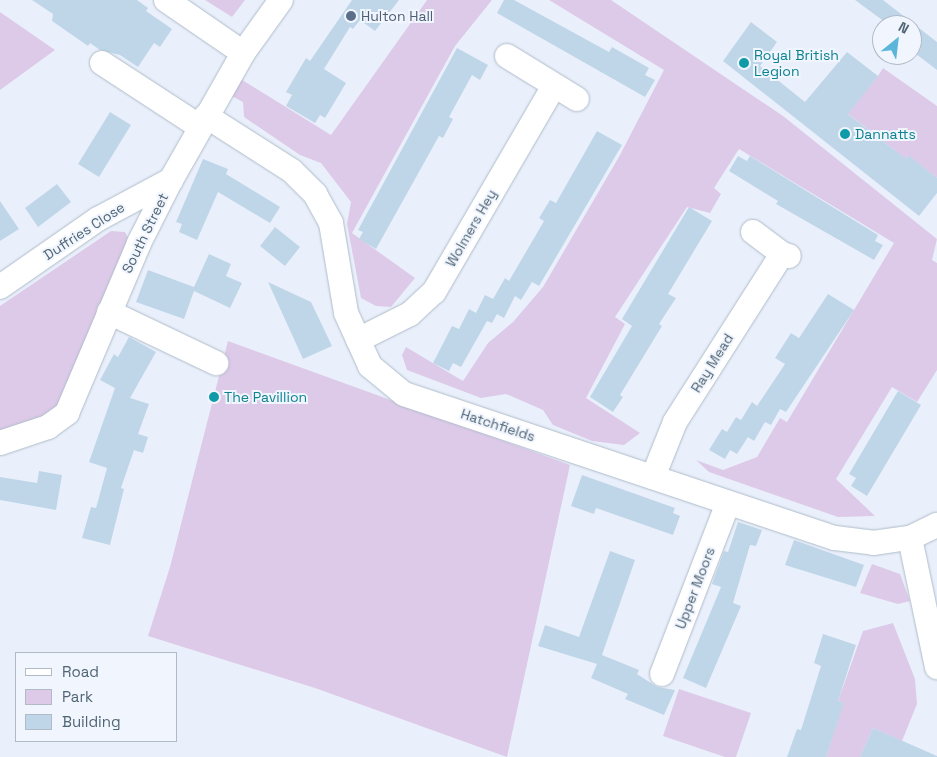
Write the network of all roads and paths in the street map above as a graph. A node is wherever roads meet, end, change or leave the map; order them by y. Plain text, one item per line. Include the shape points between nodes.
1 (166, 0) edge
2 (281, 0) edge
3 (243, 53) junction
4 (507, 56) dead end
5 (102, 63) dead end
6 (554, 86) junction
7 (578, 99) dead end
8 (203, 121) junction
9 (171, 180) junction
10 (753, 232) dead end
11 (0, 287) edge
12 (109, 312) junction
13 (358, 340) junction
14 (216, 363) dead end
15 (0, 443) edge
16 (653, 477) junction
17 (728, 503) junction
18 (937, 524) edge
19 (910, 538) junction
20 (937, 667) edge
21 (662, 674) dead end

1 - 3 street
2 - 3 street, South Street
3 - 8 street, South Street
4 - 6 street
5 - 8 street, Hatchfields
6 - 7 street
6 - 13 street, Wolmers Hey via 434,292 410,314
8 - 9 street, South Street
8 - 13 street, Hatchfields via 292,171 315,194 331,223 346,313
9 - 11 street, Duffries Close via 98,219
9 - 12 street, South Street
10 - 16 street, Ray Mead via 785,255 675,422
12 - 14 street
12 - 15 street, South Street via 67,413 48,427
13 - 16 street, Hatchfields via 370,366 404,394
16 - 17 street, Hatchfields
17 - 19 street, Hatchfields via 835,538 873,543
17 - 21 street, Upper Moors
18 - 19 street, Hatchfields
19 - 20 street

